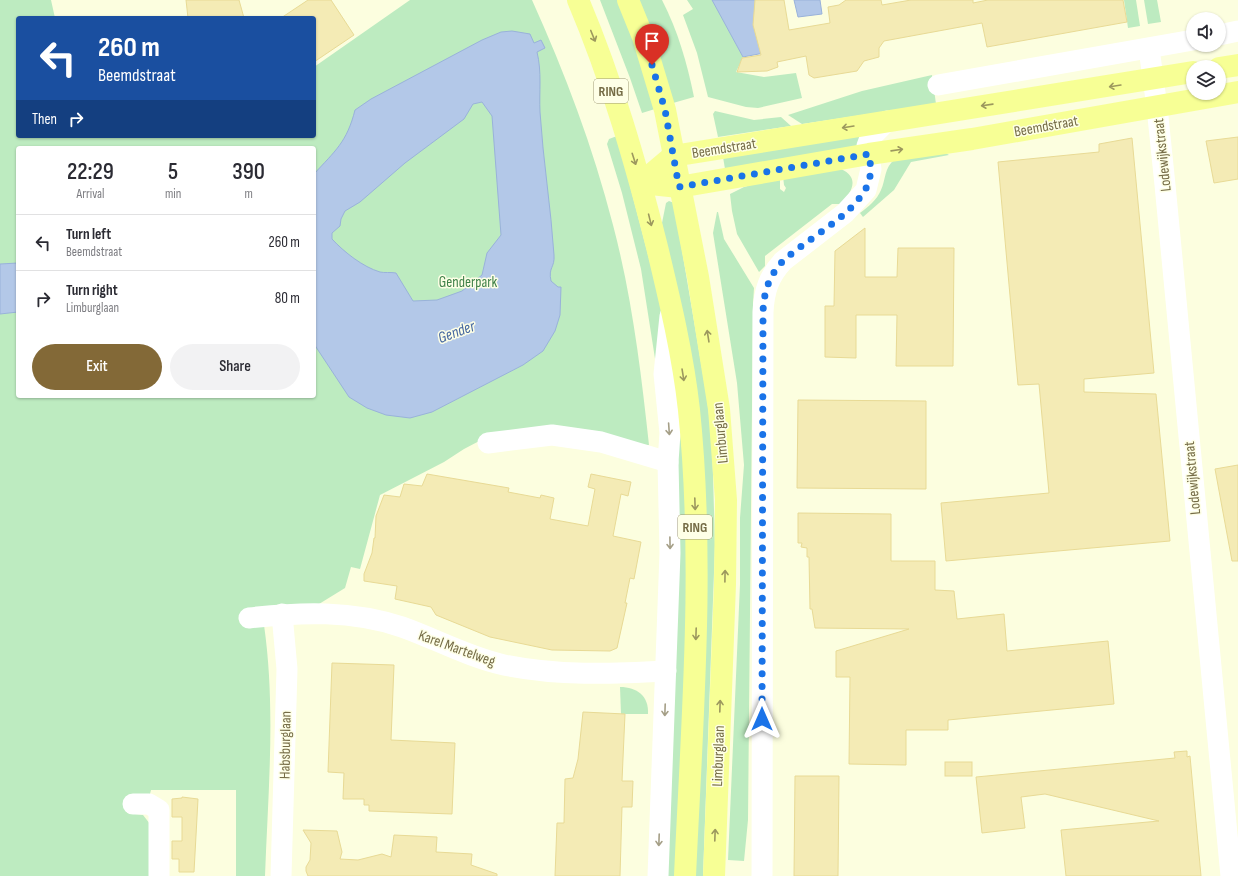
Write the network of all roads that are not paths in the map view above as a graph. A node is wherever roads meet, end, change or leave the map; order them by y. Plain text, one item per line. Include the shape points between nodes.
1 (578, 0) edge
2 (628, 0) edge
3 (1238, 32) edge
4 (1226, 34) edge
5 (1186, 41) edge
6 (1149, 49) junction
7 (1238, 65) edge
8 (1226, 67) edge
9 (1186, 73) edge
10 (1154, 79) junction
11 (938, 85) dead end
12 (1238, 92) edge
13 (1157, 107) junction
14 (887, 121) junction
15 (869, 154) junction
16 (673, 156) junction
17 (641, 182) junction
18 (679, 187) junction
19 (671, 306) junction
20 (488, 443) dead end
21 (668, 462) junction
22 (282, 614) junction
23 (249, 618) dead end
24 (666, 671) junction
25 (133, 804) dead end
26 (159, 876) edge
27 (281, 876) edge
28 (658, 876) edge
29 (685, 876) edge
30 (714, 876) edge
31 (762, 876) edge
32 (1231, 876) edge

1 -> 17 main road, Limburglaan / RING via 595,40
2 - 16 main road, Limburglaan / RING via 657,79
3 - 4 street
5 - 6 street
6 - 10 street
6 - 11 street
7 - 8 main road
9 - 10 main road, Beemdstraat
10 - 13 street, Lodewijkstraat
10 -> 14 main road, Beemdstraat
12 - 13 main road, Beemdstraat
15 -> 13 main road, Beemdstraat
13 - 32 street, Lodewijkstraat
14 - 15 street via 870,138 867,146
14 -> 16 main road, Beemdstraat
15 - 18 main road, Beemdstraat
15 - 31 street via 871,169 866,190 845,213 783,261 775,270 765,293
16 - 17 main road, Beemdstraat
16 - 18 main road, Limburglaan / RING
17 - 18 main road, Beemdstraat
17 -> 19 main road, Limburglaan / RING
30 -> 18 main road, Limburglaan / RING via 726,500 719,409 698,277
19 -> 21 street, Limburglaan via 664,374 670,433
19 -> 29 main road, Limburglaan / RING via 688,409 697,584
20 - 21 street via 552,435 601,442
21 -> 24 street, Limburglaan via 670,553
22 - 23 street, Karel Martelweg
22 - 24 street, Karel Martelweg via 310,612 373,620 401,627 474,657 529,670 581,674
22 - 27 street, Habsburglaan via 287,669
24 -> 28 street, Limburglaan
25 - 26 street via 148,804 159,810

